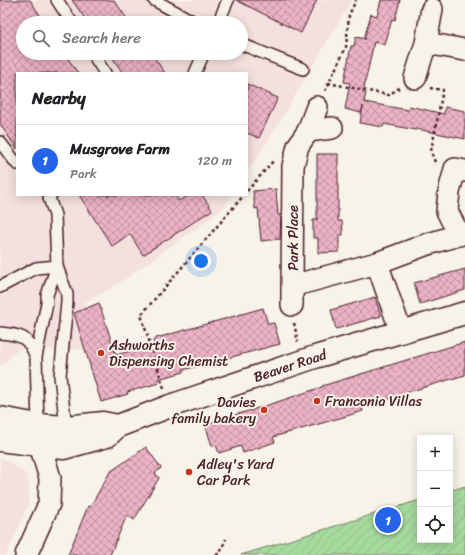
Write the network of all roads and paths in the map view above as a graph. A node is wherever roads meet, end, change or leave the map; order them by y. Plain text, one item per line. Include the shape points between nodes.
1 (57, 0) edge
2 (154, 0) edge
3 (228, 0) edge
4 (356, 0) edge
5 (432, 9) dead end
6 (67, 16) edge
7 (183, 16) edge
8 (221, 16) edge
9 (426, 43) junction
10 (248, 47) edge
11 (465, 50) edge
12 (97, 60) edge
13 (201, 60) edge
14 (303, 69) dead end
15 (105, 72) edge
16 (195, 72) edge
17 (414, 81) junction
18 (328, 83) junction
19 (317, 107) joint
20 (332, 128) dead end
21 (308, 131) junction
22 (0, 142) edge
23 (16, 163) edge
24 (459, 175) edge
25 (49, 196) edge
26 (243, 196) edge
27 (462, 234) edge
28 (377, 263) junction
29 (57, 266) junction
30 (0, 287) edge
31 (292, 295) junction
32 (465, 313) edge
33 (401, 332) junction
34 (0, 333) edge
35 (300, 347) dead end
36 (36, 357) junction
37 (170, 406) junction
38 (0, 418) edge
39 (39, 435) junction
40 (65, 437) junction
41 (0, 440) edge
42 (50, 478) junction
43 (226, 539) dead end
44 (26, 555) edge
45 (216, 555) edge

1 - 6 lane
2 - 7 lane
3 - 8 lane
4 - 18 path via 349,15 346,47
5 - 9 street
9 - 11 street
9 - 17 street
10 - 14 lane
12 - 15 lane
13 - 16 lane
17 - 18 path via 389,95
17 - 24 path via 443,90 431,151 439,173
18 - 19 path
19 - 21 street, Park Place
20 - 21 street
21 - 31 street, Park Place via 298,146 293,166
22 - 23 lane
24 - 27 street, Park Place via 449,192 447,211
25 - 29 lane via 55,215
26 - 37 path via 141,315
27 - 28 street, Park Place
28 - 31 street, Park Place
28 - 33 street
29 - 30 lane via 36,268
29 - 36 lane via 47,295
29 - 40 lane via 67,294 60,376
31 - 35 path via 292,316
32 - 33 main road, Beaver Road
33 - 37 main road, Beaver Road via 315,357
34 - 36 lane via 24,338 31,345
36 - 39 lane
37 - 40 main road, Beaver Road via 118,426 103,423
38 - 39 main road
39 - 40 main road, Beaver Road
39 - 41 main road
39 - 42 street
40 - 42 street
42 - 44 street via 49,504
43 - 45 path via 220,553

